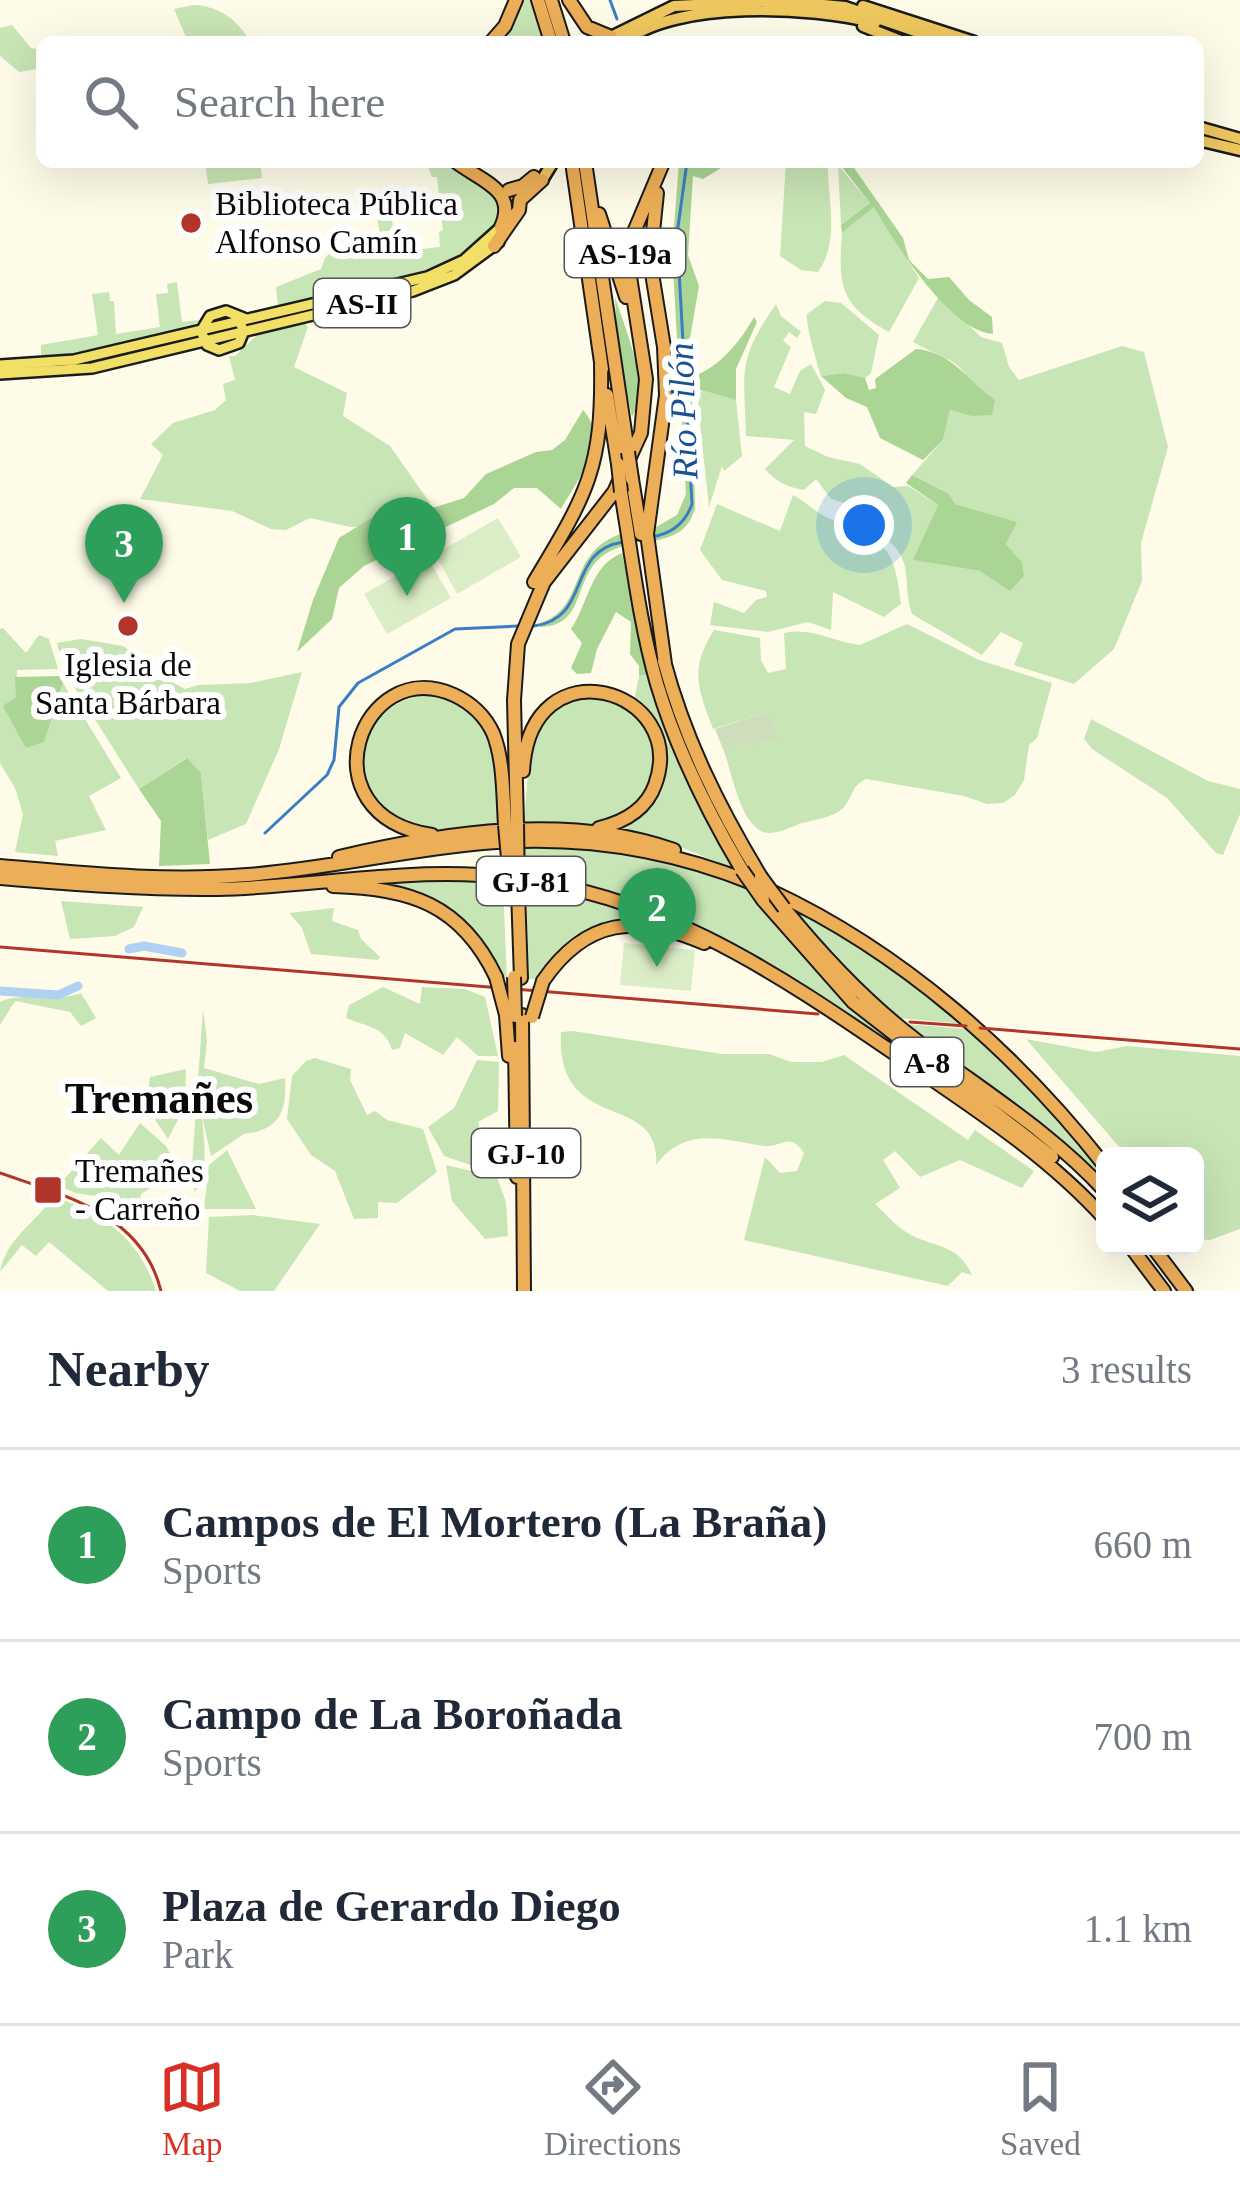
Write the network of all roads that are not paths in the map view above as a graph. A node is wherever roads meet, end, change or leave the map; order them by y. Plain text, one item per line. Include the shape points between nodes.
1 (516, 0) edge
2 (538, 0) edge
3 (551, 0) edge
4 (569, 0) edge
5 (793, 0) edge
6 (821, 0) edge
7 (780, 6) edge
8 (654, 17) junction
9 (496, 36) edge
10 (549, 36) edge
11 (562, 36) edge
12 (605, 36) edge
13 (623, 36) edge
14 (639, 36) edge
15 (886, 36) edge
16 (908, 36) edge
17 (929, 36) edge
18 (957, 36) edge
19 (1204, 137) edge
20 (1240, 146) edge
21 (466, 168) edge
22 (476, 168) edge
23 (541, 168) edge
24 (548, 168) edge
25 (573, 168) edge
26 (586, 168) edge
27 (587, 168) edge
28 (661, 168) edge
29 (662, 168) edge
30 (538, 179) junction
31 (509, 193) junction
32 (501, 227) junction
33 (494, 246) junction
34 (241, 322) junction
35 (202, 336) junction
36 (643, 350) junction
37 (602, 365) junction
38 (1, 367) edge
39 (637, 517) junction
40 (641, 557) junction
41 (527, 604) junction
42 (513, 824) junction
43 (580, 831) junction
44 (451, 836) junction
45 (0, 866) edge
46 (274, 872) junction
47 (726, 872) junction
48 (0, 878) edge
49 (256, 881) junction
50 (221, 883) junction
51 (515, 892) junction
52 (782, 978) junction
53 (518, 1016) junction
54 (517, 1153) junction
55 (1096, 1156) edge
56 (1096, 1183) edge
57 (1096, 1200) edge
58 (1096, 1210) edge
59 (1140, 1255) edge
60 (1159, 1255) edge
61 (1167, 1255) edge
62 (522, 1291) edge
63 (1167, 1291) edge
64 (1187, 1291) edge

1 - 9 highway
2 - 10 highway
3 - 11 highway
4 - 12 highway via 586,27
5 - 7 highway
6 - 18 highway via 878,8
7 - 8 highway via 688,3
7 - 15 highway
7 - 16 highway via 842,14
7 - 17 highway via 845,7
8 - 13 highway
8 - 14 highway
19 - 20 highway
21 - 31 highway
22 - 31 highway
23 - 30 highway, AS-II
24 - 30 highway, AS-II
25 - 37 highway, A-8
26 - 39 highway, A-8, bridge
27 - 36 highway
28 - 36 highway, AS-19a via 626,251
29 - 39 highway via 650,262 666,395
30 - 31 highway
30 - 33 main road, AS-II
31 - 32 main road, AS-II
31 - 32 highway
31 - 33 highway via 519,210
32 - 34 main road, AS-II via 437,274
33 - 34 main road, AS-II via 454,275 412,291
34 - 35 main road
34 - 35 main road via 226,311 210,316
35 - 38 main road
36 - 41 highway, AS-19a via 646,406 629,466
37 - 39 highway, A-8, bridge via 621,492
37 - 41 highway via 600,445 590,481
39 - 40 highway, A-8
40 - 56 highway, A-8, bridge via 695,756 761,877 874,1005 1040,1130
40 - 57 highway, A-8, bridge via 640,613 671,727 709,812 763,900 853,1002 1028,1136
41 - 42 highway via 514,644
42 - 43 highway via 531,728 563,698 596,692 632,703 648,719 661,759 638,811
42 - 44 highway via 495,738 478,711 446,692 399,694 360,735 362,791 398,827
42 - 51 highway, bridge
42 - 51 highway, bridge
43 - 44 highway
43 - 47 highway via 658,844
44 - 46 highway
45 - 50 highway, GJ-81
46 - 47 highway, GJ-81 via 530,840 628,848
46 - 49 highway, GJ-81
47 - 55 highway, GJ-81 via 827,919 926,988 1005,1056
48 - 50 highway, GJ-81
49 - 50 highway, GJ-81
49 - 50 highway, GJ-81 via 242,888
49 - 52 highway, GJ-81 via 439,873 525,880 646,910
49 - 53 highway, bridge via 370,887 427,902 483,950
51 - 53 highway, bridge
52 - 53 highway, bridge via 676,932 628,924 579,942
52 - 58 highway, GJ-81 via 1005,1130
53 - 54 highway
53 - 54 highway, GJ-10
53 - 62 highway, GJ-10 via 526,1123
54 - 62 highway, GJ-10
59 - 63 highway
60 - 64 highway
61 - 64 highway

